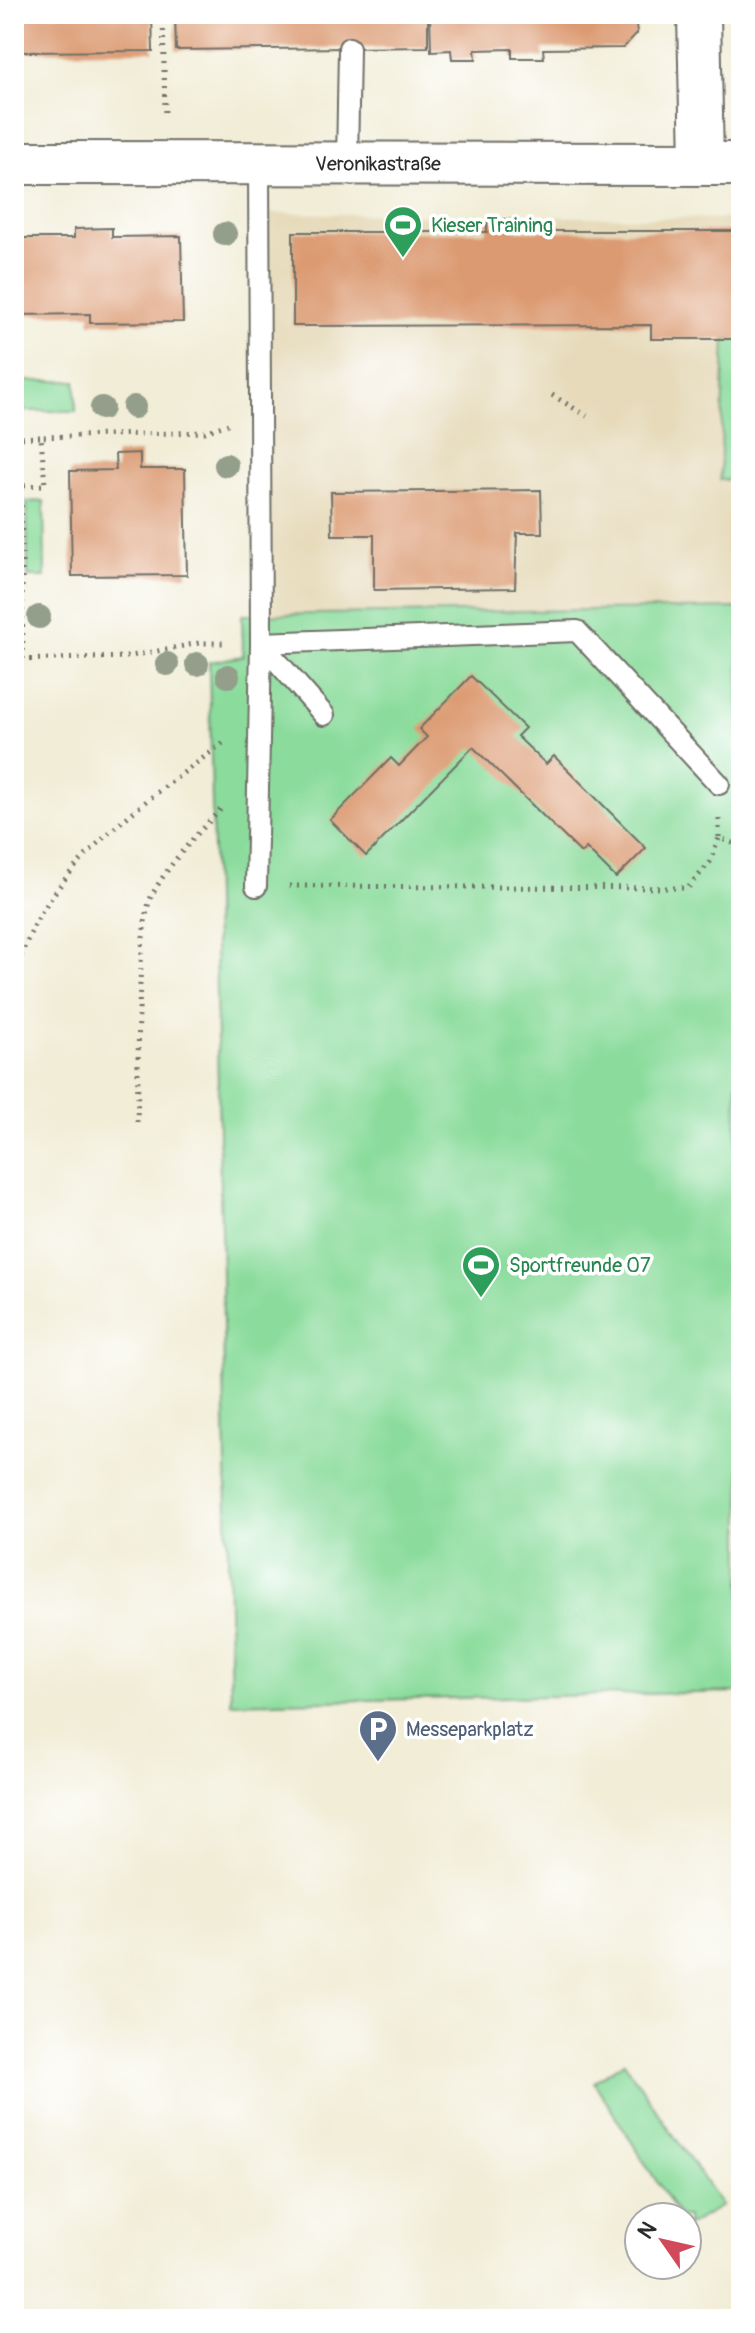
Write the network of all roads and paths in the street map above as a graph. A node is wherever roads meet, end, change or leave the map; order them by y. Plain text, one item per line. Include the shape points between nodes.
1 (163, 14) edge
2 (699, 14) edge
3 (349, 48) dead end
4 (165, 162) junction
5 (259, 162) junction
6 (14, 163) edge
7 (347, 163) junction
8 (721, 164) edge
9 (552, 395) dead end
10 (258, 405) junction
11 (587, 416) dead end
12 (41, 437) junction
13 (14, 438) edge
14 (261, 643) junction
15 (23, 659) junction
16 (14, 660) edge
17 (260, 715) junction
18 (324, 715) dead end
19 (259, 772) junction
20 (719, 784) dead end
21 (719, 838) dead end
22 (256, 886) joint
23 (14, 979) edge
24 (137, 1122) dead end

1 - 4 path
2 - 8 street
3 - 7 lane
4 - 5 street, Veronikastraße
4 - 6 street, Veronikastraße
5 - 7 street, Veronikastraße
5 - 10 lane
7 - 8 street, Veronikastraße
9 - 11 path
10 - 12 path via 239,421 205,432
10 - 14 lane
12 - 13 path
12 - 15 path via 45,485 21,486
14 - 15 path via 199,643 126,657
14 - 17 lane
14 - 18 lane
14 - 20 lane via 577,631
15 - 16 path
17 - 19 lane
17 - 23 path via 122,821 78,862 46,904 20,954
19 - 22 lane
19 - 24 path via 199,832 150,897
21 - 22 path via 710,862 688,888

